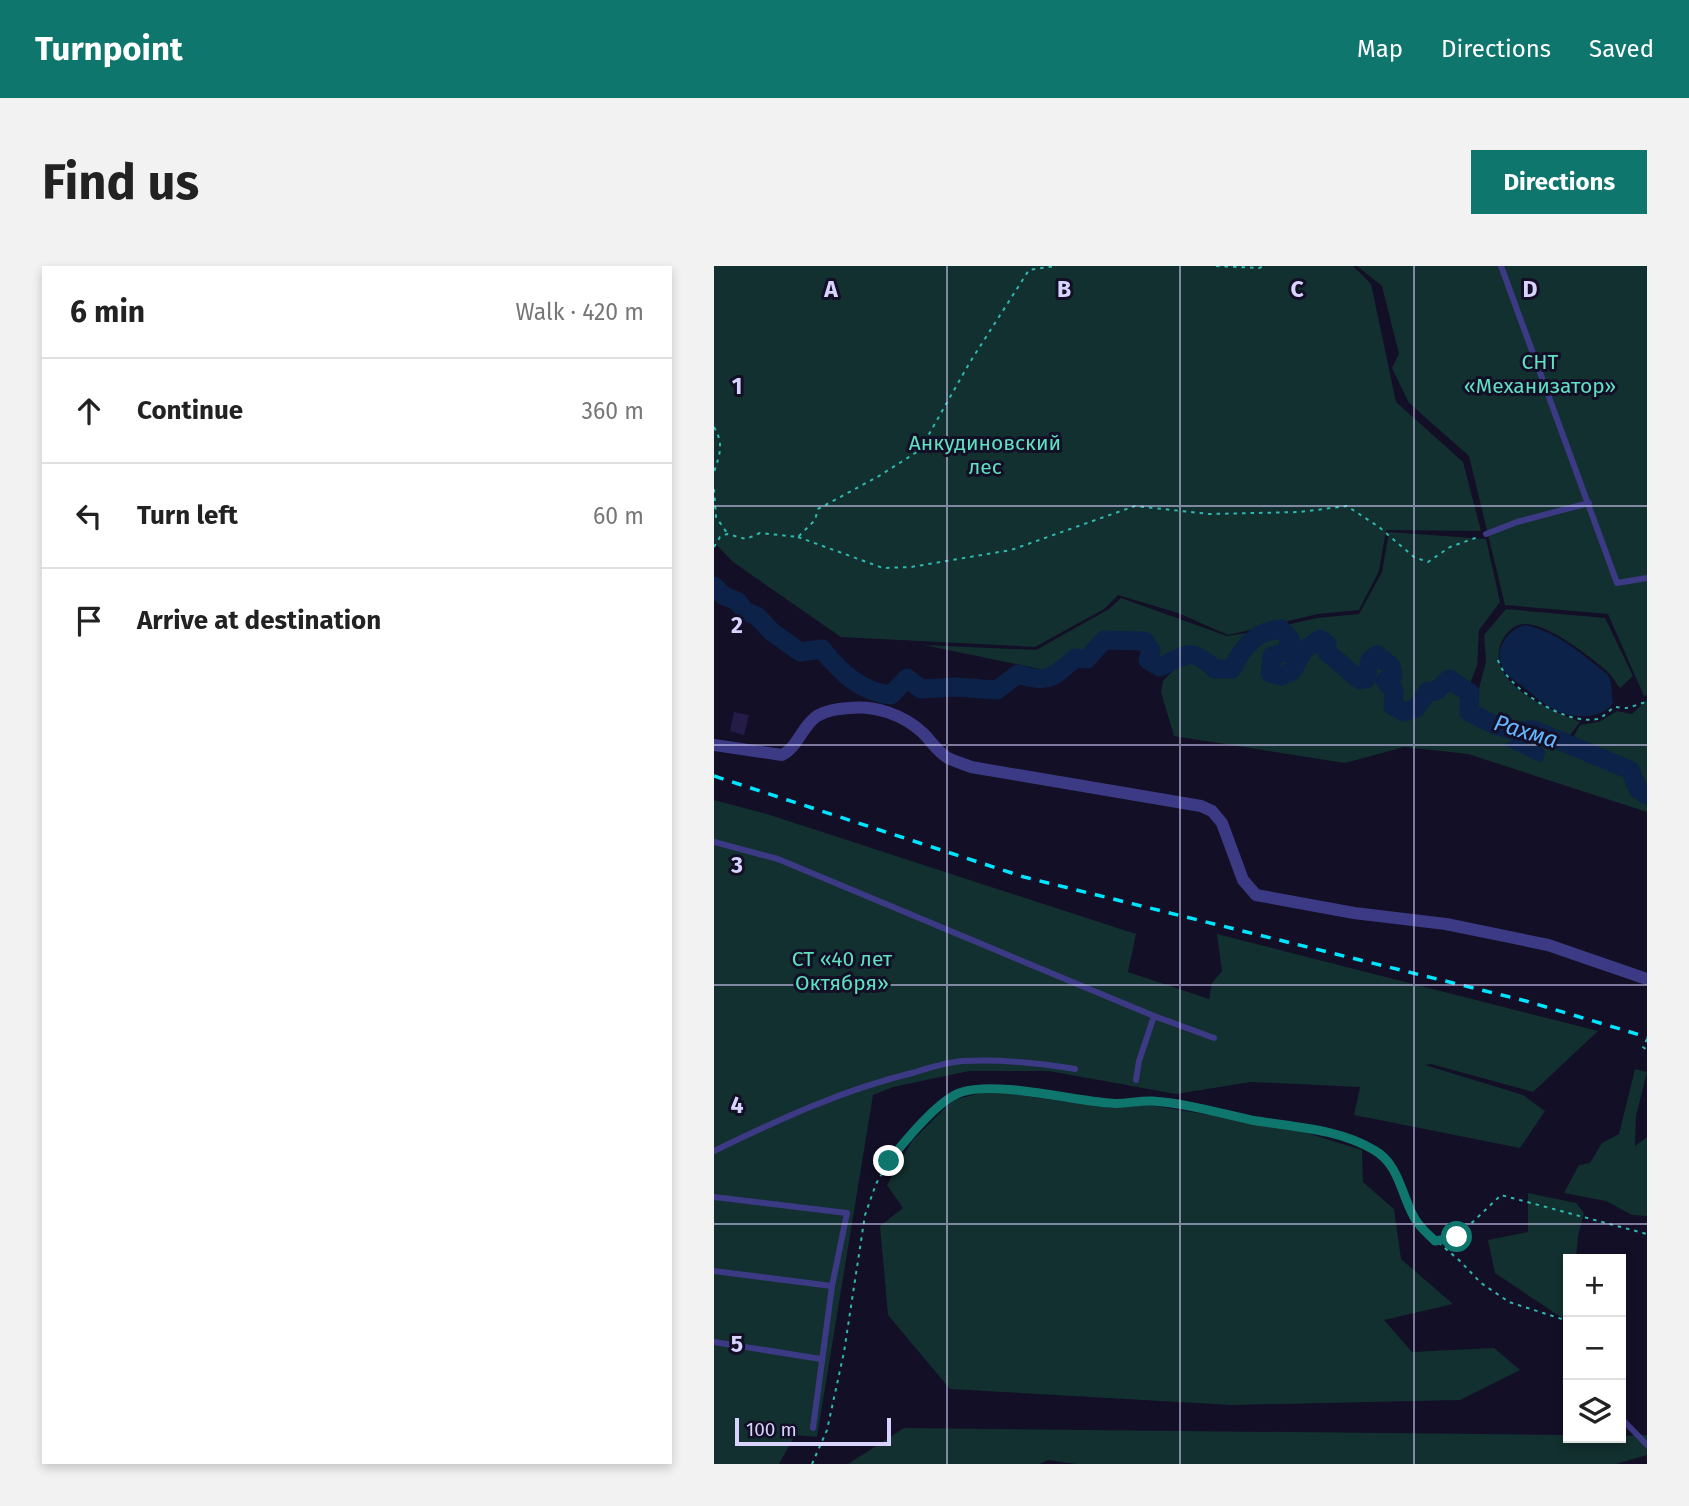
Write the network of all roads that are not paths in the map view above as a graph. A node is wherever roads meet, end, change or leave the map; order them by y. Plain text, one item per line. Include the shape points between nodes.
1 (1501, 266) edge
2 (1589, 503) junction
3 (1486, 534) road end
4 (1647, 578) edge
5 (714, 745) edge
6 (714, 842) edge
7 (1647, 979) edge
8 (1154, 1016) junction
9 (1214, 1038) dead end
10 (1075, 1069) dead end
11 (1136, 1080) dead end
12 (714, 1151) edge
13 (714, 1197) edge
14 (714, 1271) edge
15 (832, 1286) junction
16 (714, 1342) edge
17 (821, 1359) junction
18 (1626, 1423) edge
19 (813, 1428) dead end
20 (1647, 1445) edge

1 - 2 lane
2 - 3 lane
2 - 4 lane via 1617,583
5 - 7 street via 782,755 808,724 831,710 886,711 921,731 949,759 971,767 1212,811 1223,823 1243,880 1256,895 1548,945
6 - 8 lane via 778,859
8 - 9 lane
8 - 11 lane
10 - 12 lane via 1033,1062 947,1064 880,1081 793,1113
13 - 15 lane via 847,1213
14 - 15 lane
15 - 17 lane
16 - 17 lane
17 - 19 lane
18 - 20 lane

